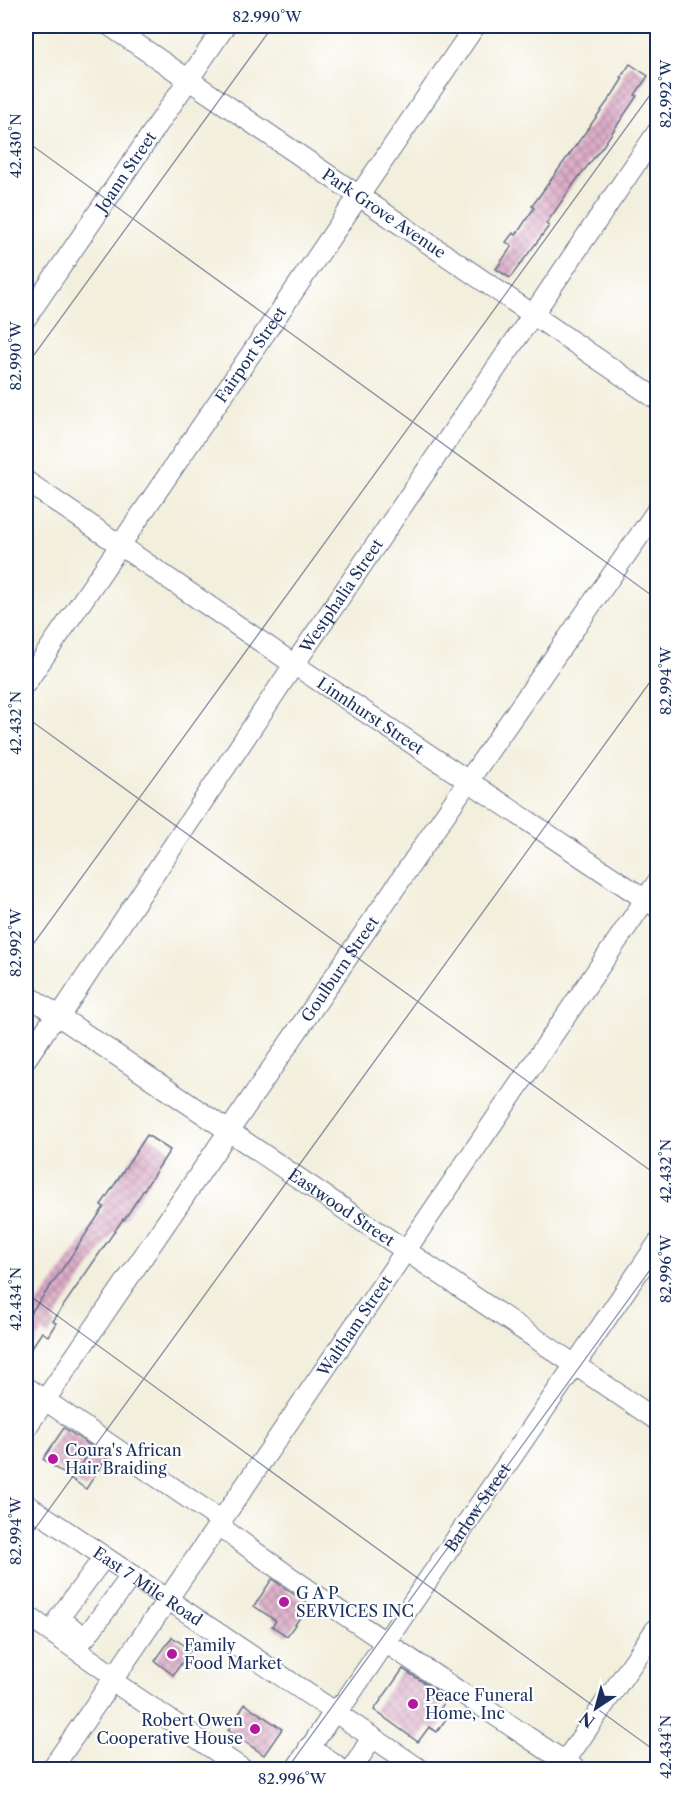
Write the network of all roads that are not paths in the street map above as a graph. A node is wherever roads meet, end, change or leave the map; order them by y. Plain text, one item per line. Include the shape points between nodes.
1 (110, 26) edge
2 (225, 26) edge
3 (475, 26) edge
4 (189, 79) junction
5 (657, 131) edge
6 (359, 196) junction
7 (532, 315) junction
8 (26, 318) edge
9 (657, 400) edge
10 (26, 481) edge
11 (657, 509) edge
12 (120, 545) junction
13 (295, 665) junction
14 (26, 683) edge
15 (468, 781) junction
16 (657, 881) edge
17 (651, 904) edge
18 (26, 994) edge
19 (59, 1017) junction
20 (26, 1059) edge
21 (228, 1132) junction
22 (657, 1243) edge
23 (405, 1250) junction
24 (575, 1365) junction
25 (26, 1387) edge
26 (45, 1400) junction
27 (657, 1421) edge
28 (26, 1428) edge
29 (26, 1504) edge
30 (219, 1522) junction
31 (104, 1557) junction
32 (132, 1575) junction
33 (167, 1599) junction
34 (26, 1615) edge
35 (657, 1626) edge
36 (386, 1641) junction
37 (113, 1678) junction
38 (333, 1712) junction
39 (372, 1737) junction
40 (309, 1747) junction
41 (412, 1767) edge
42 (567, 1767) edge
43 (51, 1770) edge
44 (244, 1770) edge
45 (295, 1770) edge
46 (342, 1770) edge
47 (352, 1770) edge

1 - 4 street, Park Grove Avenue
2 - 4 street, Joann Street
3 - 6 street, Fairport Street
4 - 6 street, Park Grove Avenue
4 - 8 street, Joann Street
5 - 7 street, Westphalia Street
6 - 7 street, Park Grove Avenue
6 - 12 street, Fairport Street
7 - 9 street, Park Grove Avenue
7 - 13 street, Westphalia Street
10 - 12 street, Linnhurst Street
11 - 15 street, Goulburn Street
12 - 13 street, Linnhurst Street
12 - 14 street, Fairport Street
13 - 15 street, Linnhurst Street
13 - 19 street, Westphalia Street
15 - 17 street, Linnhurst Street
15 - 21 street, Goulburn Street
16 - 17 street, Waltham Street
17 - 23 street, Waltham Street
18 - 19 street, Eastwood Street
19 - 20 street, Westphalia Street
19 - 21 street, Eastwood Street
21 - 23 street, Eastwood Street
21 - 26 street, Goulburn Street
22 - 24 street, Barlow Street
23 - 24 street, Eastwood Street
23 - 30 street, Waltham Street
24 - 27 street, Eastwood Street
24 - 36 street, Barlow Street
25 - 26 street
26 - 28 street, Goulburn Street
26 - 30 street
29 - 31 street, East 7 Mile Road
30 - 33 street, Waltham Street
30 - 36 street via 252,1550
31 - 32 street, East 7 Mile Road
31 - 32 street via 59,1618 85,1638
32 - 33 street, East 7 Mile Road
33 - 37 street, Waltham Street
33 - 38 street, East 7 Mile Road
34 - 37 street
35 - 42 street
36 - 38 street, Barlow Street via 346,1700
36 - 42 street
37 - 43 street, Waltham Street
37 - 44 street
38 - 39 street, East 7 Mile Road
38 - 40 street, Barlow Street
39 - 41 street, East 7 Mile Road
39 - 47 street
40 - 45 street, Barlow Street
40 - 46 street

